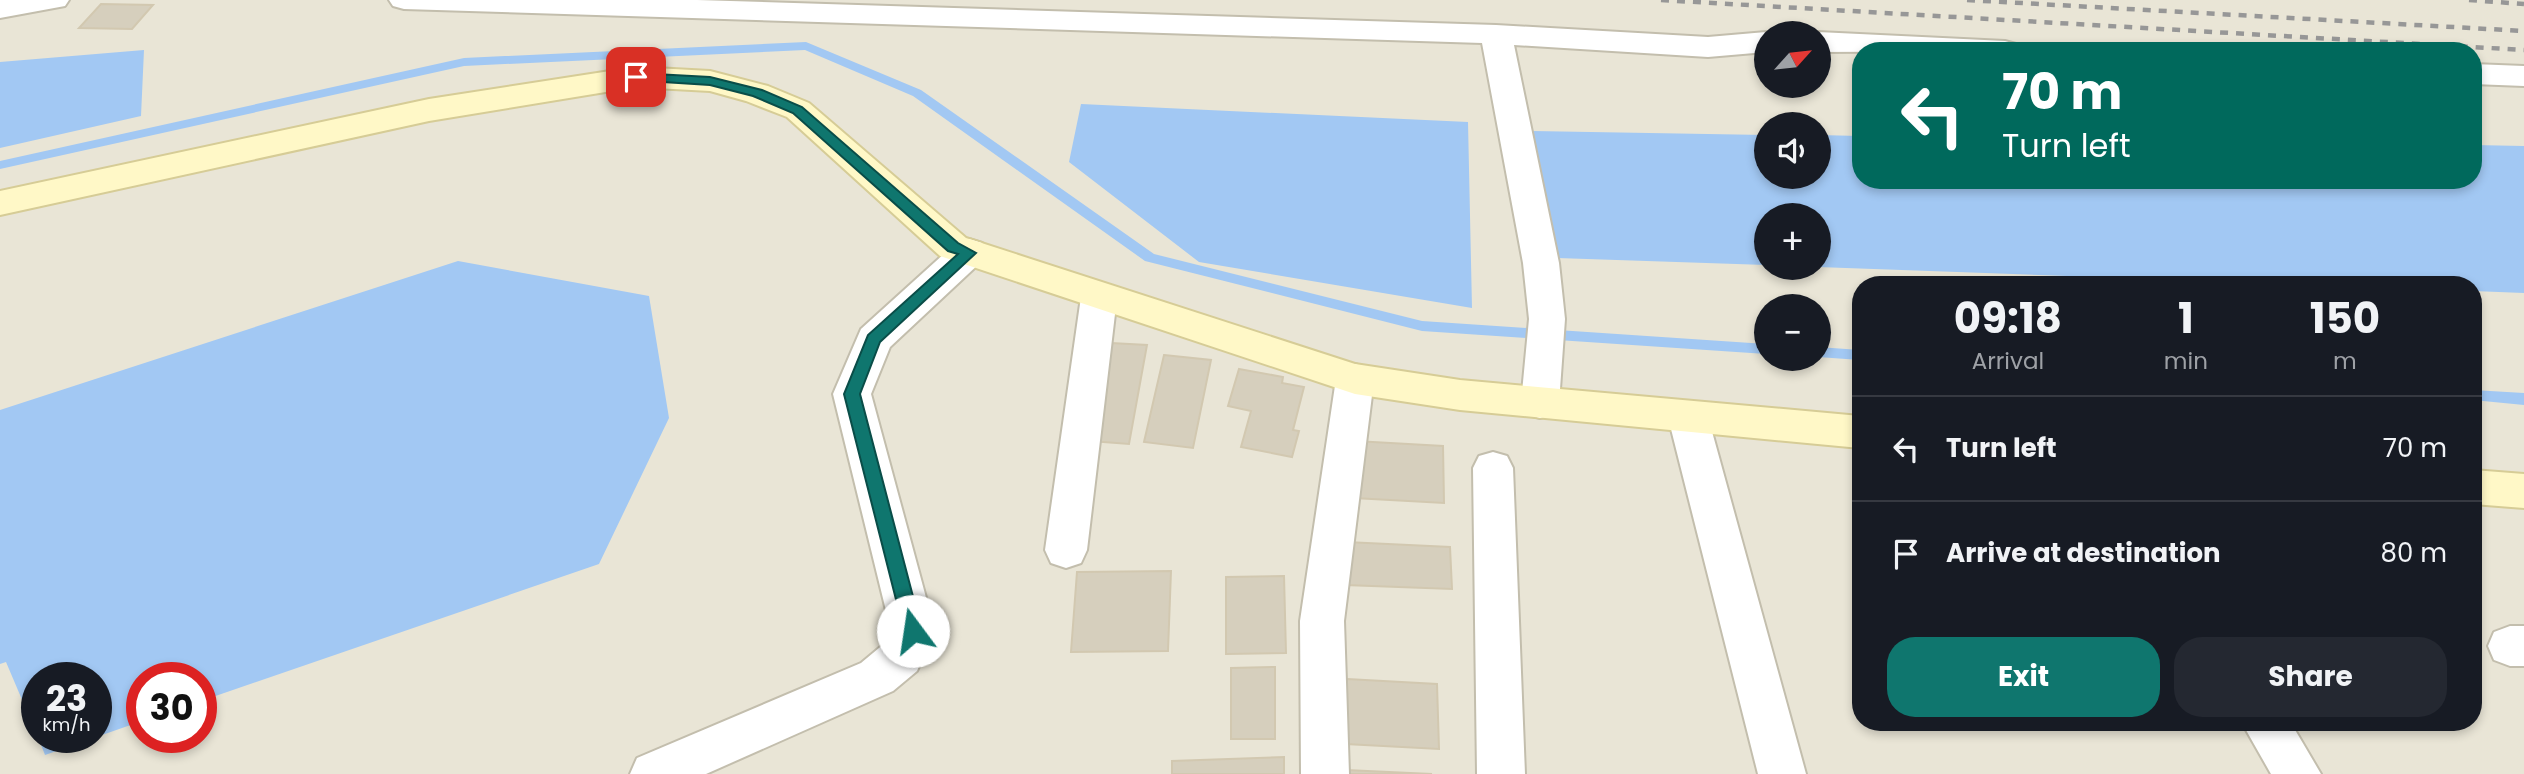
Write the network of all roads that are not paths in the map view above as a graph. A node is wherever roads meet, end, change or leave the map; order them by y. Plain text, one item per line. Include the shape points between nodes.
1 (54, 0) edge
2 (404, 0) edge
3 (0, 9) edge
4 (1496, 34) junction
5 (1831, 42) edge
6 (1754, 43) edge
7 (1852, 43) edge
8 (2482, 74) edge
9 (2524, 76) edge
10 (0, 202) edge
11 (969, 253) junction
12 (1099, 297) junction
13 (1355, 379) junction
14 (1540, 403) junction
15 (1688, 417) junction
16 (1852, 431) edge
17 (1493, 468) dead end
18 (2482, 488) edge
19 (2524, 491) edge
20 (1066, 550) dead end
21 (2269, 731) edge
22 (713, 762) edge
23 (654, 774) edge
24 (1325, 774) edge
25 (1501, 774) edge
26 (1782, 774) edge
27 (2298, 774) edge

1 - 3 street
2 - 4 street
4 - 6 street via 1708,47
4 - 14 street via 1541,263 1545,337
5 - 7 street
8 - 9 street
10 - 11 street via 429,110 636,77 710,81 798,110 953,247
11 - 12 street
11 - 22 street via 874,339 852,394 913,631 901,657 877,677
12 - 13 street
12 - 20 street
13 - 14 street
13 - 24 street via 1322,621
14 - 15 street
15 - 16 street
15 - 26 street
17 - 25 street
18 - 19 street
21 - 27 street
22 - 23 street

